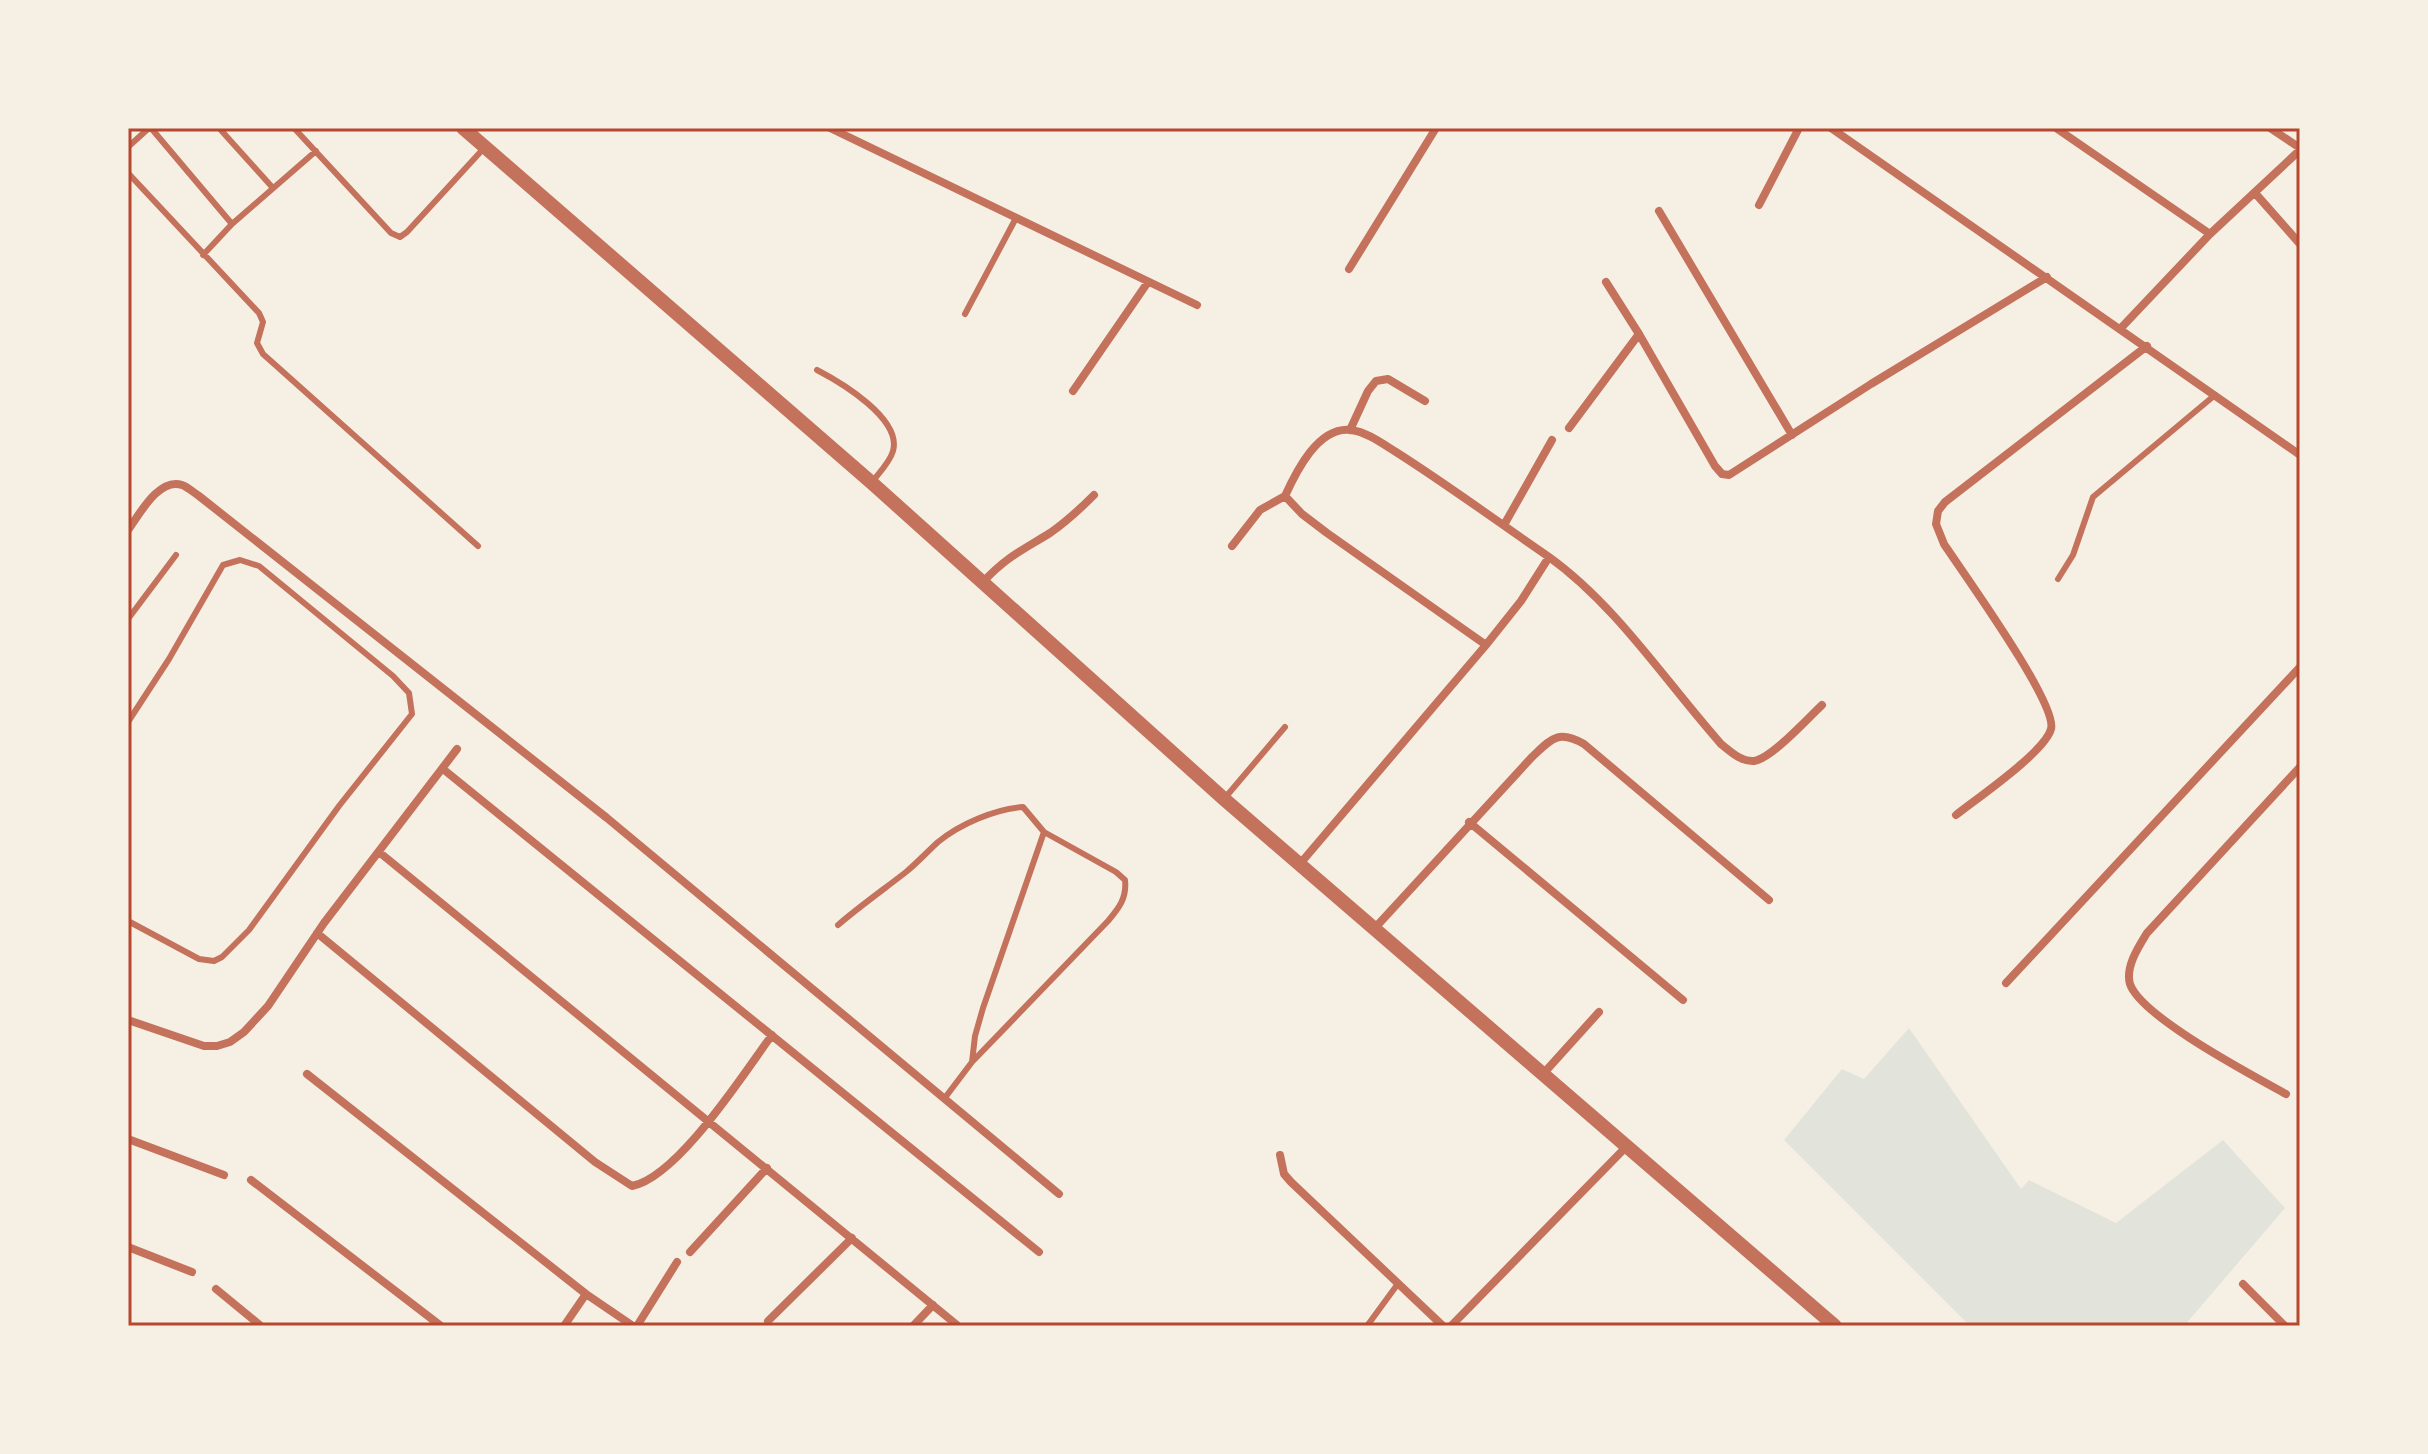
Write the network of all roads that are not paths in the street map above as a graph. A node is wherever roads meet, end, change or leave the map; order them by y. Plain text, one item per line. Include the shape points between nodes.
1 (150, 128) edge
2 (219, 128) edge
3 (294, 128) edge
4 (463, 128) edge
5 (830, 128) edge
6 (1436, 128) edge
7 (1799, 128) edge
8 (1831, 128) edge
9 (2056, 128) edge
10 (2270, 128) edge
11 (128, 147) edge
12 (485, 147) junction
13 (2300, 149) edge
14 (316, 151) junction
15 (128, 173) edge
16 (273, 188) junction
17 (2255, 193) junction
18 (1759, 205) dead end
19 (1659, 211) dead end
20 (1016, 218) junction
21 (232, 224) junction
22 (2210, 234) junction
23 (2300, 244) edge
24 (203, 255) junction
25 (1349, 269) dead end
26 (2047, 277) junction
27 (1148, 282) junction
28 (1606, 282) dead end
29 (1197, 305) dead end
30 (965, 314) dead end
31 (2121, 328) junction
32 (1639, 334) junction
33 (2147, 346) junction
34 (817, 370) dead end
35 (1073, 391) dead end
36 (2215, 395) junction
37 (1425, 401) dead end
38 (1569, 428) dead end
39 (1350, 430) junction
40 (1792, 435) junction
41 (1552, 440) dead end
42 (2300, 455) edge
43 (872, 483) junction
44 (1094, 495) dead end
45 (1285, 496) junction
46 (1504, 525) junction
47 (128, 530) edge
48 (478, 546) dead end
49 (1232, 546) dead end
50 (176, 555) dead end
51 (1549, 557) junction
52 (2058, 579) dead end
53 (982, 583) junction
54 (128, 619) edge
55 (1486, 645) junction
56 (2300, 667) edge
57 (1822, 705) dead end
58 (128, 722) edge
59 (1285, 727) dead end
60 (457, 749) dead end
61 (2300, 767) edge
62 (443, 769) junction
63 (1224, 799) junction
64 (1956, 815) dead end
65 (1469, 822) junction
66 (1044, 832) junction
67 (379, 852) junction
68 (1299, 865) junction
69 (1769, 900) dead end
70 (128, 921) edge
71 (838, 925) dead end
72 (1374, 929) junction
73 (317, 933) junction
74 (2006, 983) dead end
75 (1683, 1000) dead end
76 (1599, 1012) dead end
77 (128, 1020) edge
78 (772, 1035) junction
79 (972, 1062) junction
80 (307, 1074) dead end
81 (1543, 1074) junction
82 (2286, 1094) dead end
83 (944, 1099) junction
84 (709, 1120) junction
85 (128, 1139) edge
86 (1627, 1146) junction
87 (1280, 1155) dead end
88 (767, 1168) junction
89 (224, 1175) dead end
90 (251, 1180) dead end
91 (1059, 1194) dead end
92 (852, 1238) junction
93 (128, 1247) edge
94 (690, 1252) dead end
95 (1039, 1252) dead end
96 (677, 1262) dead end
97 (192, 1272) dead end
98 (2243, 1284) dead end
99 (1397, 1285) junction
100 (216, 1289) dead end
101 (586, 1294) junction
102 (933, 1305) junction
103 (768, 1321) dead end
104 (957, 1325) edge
105 (261, 1326) edge
106 (441, 1326) edge
107 (564, 1326) edge
108 (635, 1326) edge
109 (913, 1326) edge
110 (1367, 1326) edge
111 (1443, 1326) edge
112 (1451, 1326) edge
113 (1835, 1326) edge
114 (2285, 1326) edge

1 - 11 lane
1 - 21 lane
2 - 16 lane
3 - 14 lane
4 - 12 street
5 - 20 street
6 - 25 street
7 - 18 street
8 - 26 street
9 - 22 street
10 - 13 street
12 - 14 lane via 400,237
12 - 43 street
13 - 17 street
14 - 16 lane
15 - 24 lane
16 - 21 lane
17 - 22 street
17 - 23 street
19 - 40 street
20 - 27 street
20 - 30 lane
21 - 24 lane
22 - 31 street
24 - 48 lane via 263,317 257,343 263,354
26 - 31 street
26 - 40 street
27 - 29 street
27 - 35 street
28 - 32 street
31 - 33 street
32 - 38 street
32 - 40 street via 1722,474 1740,469
33 - 36 street
33 - 64 street via 1938,511 1936,524 1944,544 2037,684 2050,709 2052,728 2033,754
34 - 43 lane via 840,382 892,428 892,454
36 - 42 street
36 - 52 lane via 2093,497 2073,555
37 - 39 street via 1388,379 1376,381
39 - 45 street via 1331,434 1313,449
39 - 46 street via 1372,438
41 - 46 street
43 - 53 street
44 - 53 street via 1072,516 1000,563
45 - 49 street via 1260,510
45 - 55 street via 1327,533
46 - 51 street
47 - 83 street via 163,487 182,485 199,496 607,818
50 - 54 lane
51 - 55 street
51 - 57 street via 1601,602 1721,744 1740,759 1755,761 1769,753
53 - 63 street
55 - 68 street
56 - 74 street
58 - 70 lane via 223,565 240,560 259,566 393,676 409,693 412,714 249,930 222,957 199,959
59 - 63 lane
60 - 62 street
61 - 82 street via 2147,933 2130,971 2138,996 2162,1018
62 - 67 street
62 - 78 street
63 - 68 street
65 - 69 street via 1548,741 1571,736
65 - 72 street
65 - 75 street
66 - 71 lane via 1023,807 1005,808 975,821 940,840
66 - 79 lane via 983,1008
66 - 79 lane via 1125,880 1121,906
67 - 73 street
67 - 84 street
68 - 72 street
72 - 81 street
73 - 77 street via 268,1006 230,1042 204,1046
73 - 84 street via 619,1180 632,1186 653,1178
76 - 81 street
78 - 84 street
78 - 95 street
79 - 83 lane
80 - 101 street
81 - 86 street
83 - 91 street
84 - 88 street
85 - 89 street
86 - 112 street
86 - 113 street
87 - 99 street via 1291,1182
88 - 92 street
88 - 94 street
90 - 106 street
92 - 102 street
92 - 103 street
93 - 97 street
96 - 108 street
98 - 114 street
99 - 110 lane
99 - 111 street
100 - 105 street
101 - 107 street
101 - 108 street
102 - 104 street
102 - 109 street

